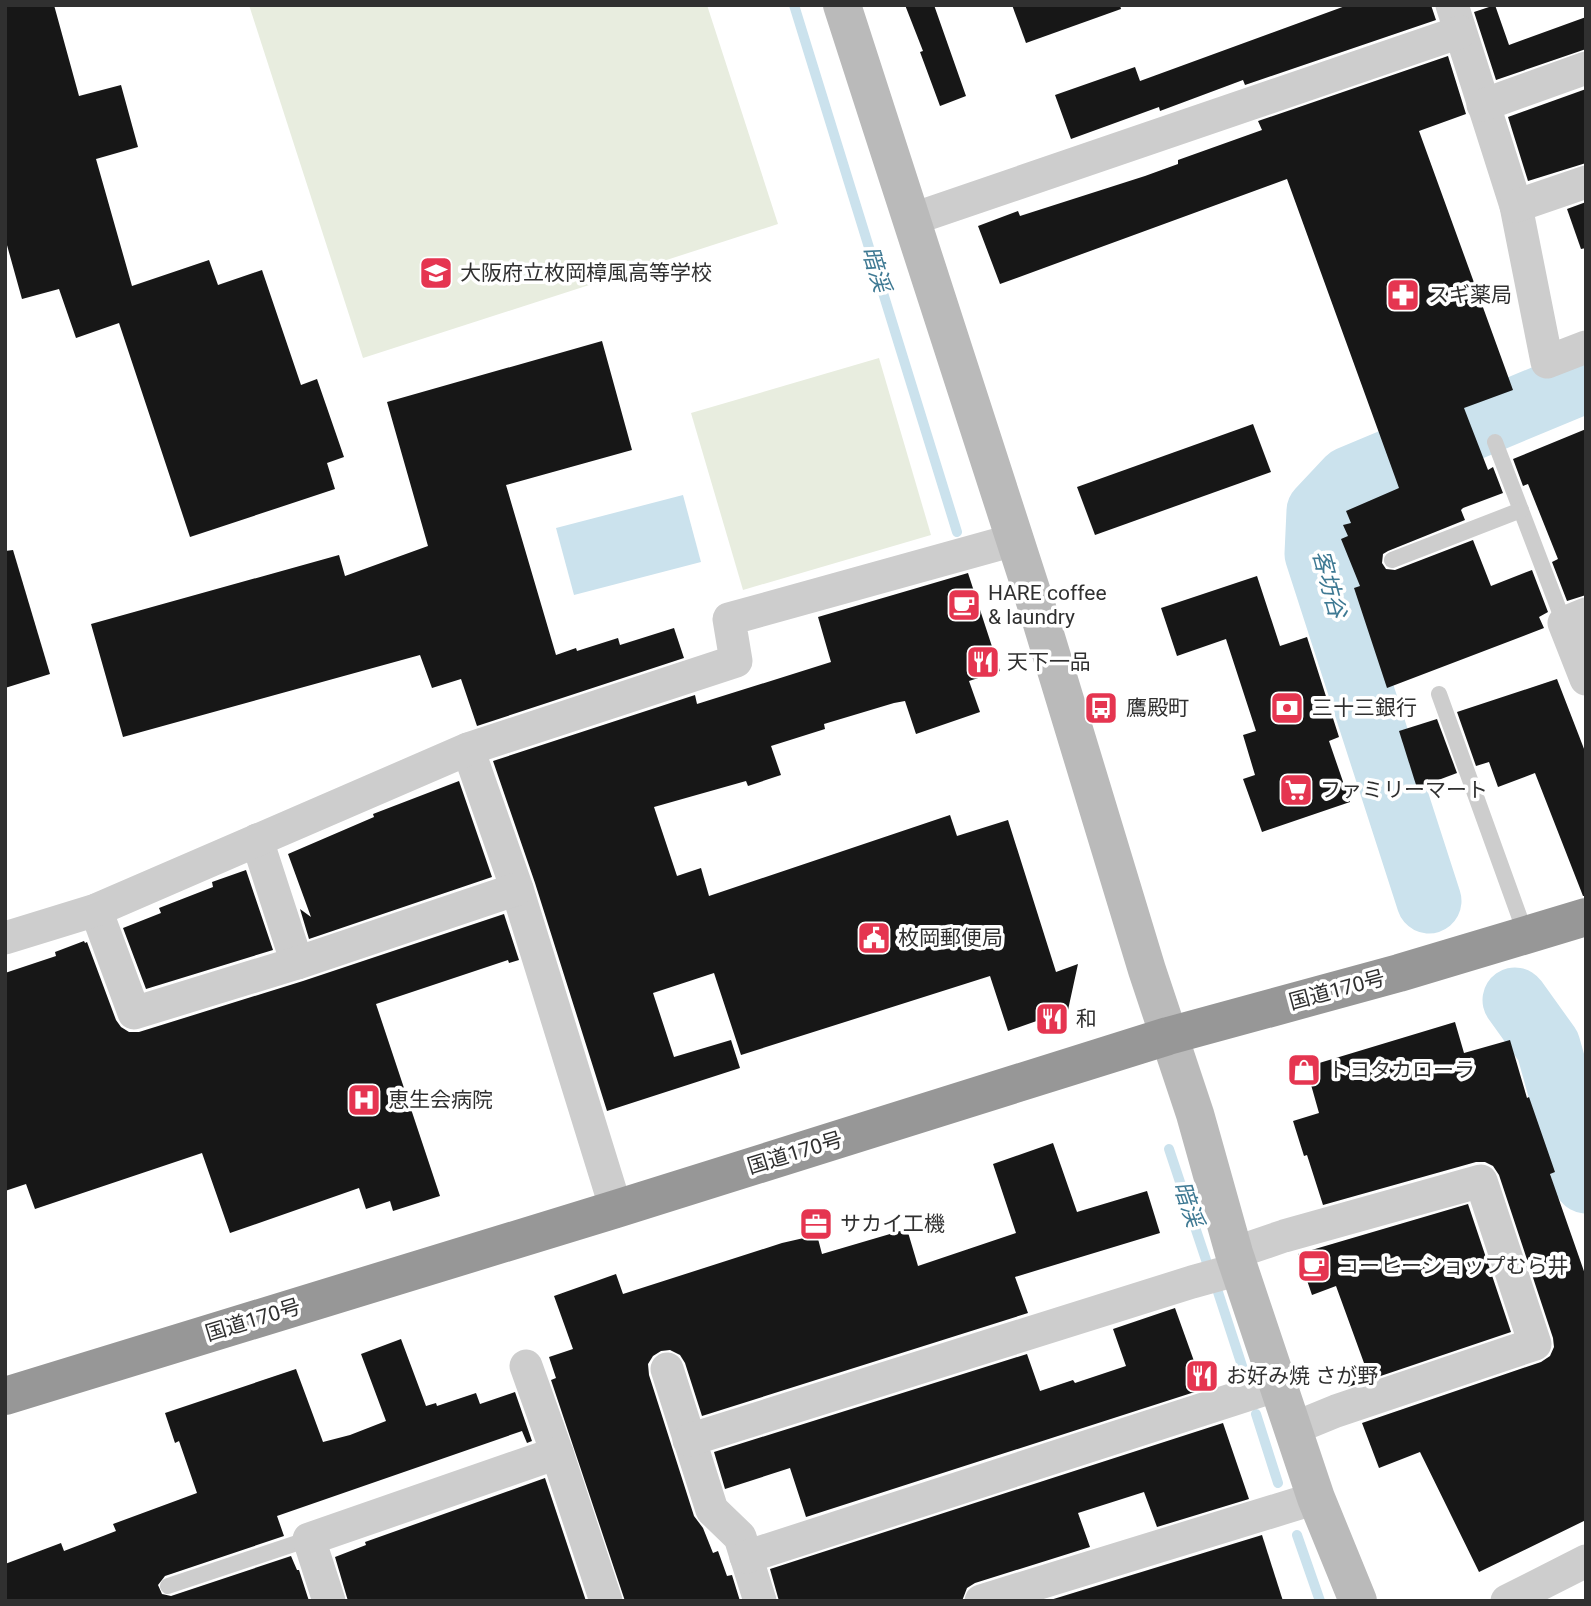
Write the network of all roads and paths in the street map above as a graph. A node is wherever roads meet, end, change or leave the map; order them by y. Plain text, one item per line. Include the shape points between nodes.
1 (842, 5) edge
2 (1456, 19) edge
3 (1586, 68) edge
4 (1483, 105) junction
5 (1586, 181) edge
6 (1516, 206) junction
7 (910, 220) junction
8 (1586, 347) edge
9 (1496, 442) dead end
10 (1521, 510) junction
11 (1014, 540) junction
12 (1392, 560) dead end
13 (1575, 618) edge
14 (1586, 679) edge
15 (1439, 694) dead end
16 (468, 749) junction
17 (257, 840) junction
18 (517, 889) junction
19 (96, 910) junction
20 (1586, 917) edge
21 (1526, 935) junction
22 (5, 938) edge
23 (297, 963) junction
24 (1168, 1036) junction
25 (616, 1209) junction
26 (1237, 1261) junction
27 (526, 1366) dead end
28 (667, 1369) dead end
29 (1278, 1385) junction
30 (5, 1396) edge
31 (1293, 1429) junction
32 (689, 1440) junction
33 (557, 1453) junction
34 (1317, 1498) junction
35 (309, 1539) junction
36 (746, 1557) junction
37 (1586, 1562) edge
38 (168, 1586) dead end
39 (329, 1601) edge
40 (606, 1601) edge
41 (760, 1601) edge
42 (981, 1601) edge
43 (1358, 1601) edge
44 (1507, 1601) edge

1 - 7 street
2 - 4 street
2 - 7 street
3 - 4 street
4 - 6 street
5 - 6 street
6 - 8 street via 1548,362
7 - 11 street
9 - 10 lane
10 - 12 lane
10 - 13 lane
11 - 16 street via 729,620 736,661
11 - 24 street
13 - 14 street
15 - 21 lane
16 - 17 street
16 - 18 street
17 - 19 street
17 - 23 street
18 - 23 street
18 - 25 street
19 - 22 street
19 - 23 street via 134,1013
20 - 21 highway, 国道170号
21 - 24 highway, 国道170号
24 - 25 highway, 国道170号
24 - 26 street
25 - 30 highway, 国道170号
26 - 29 street
26 - 31 street via 1284,1236 1481,1181 1535,1344 1336,1410
26 - 32 street via 1179,1286
27 - 33 street
28 - 32 street
29 - 31 street
29 - 36 street
31 - 34 street
32 - 36 street via 712,1510 740,1536
33 - 35 street
33 - 40 street
34 - 42 street
34 - 43 street
35 - 38 lane
35 - 39 street
36 - 41 street
37 - 44 street

